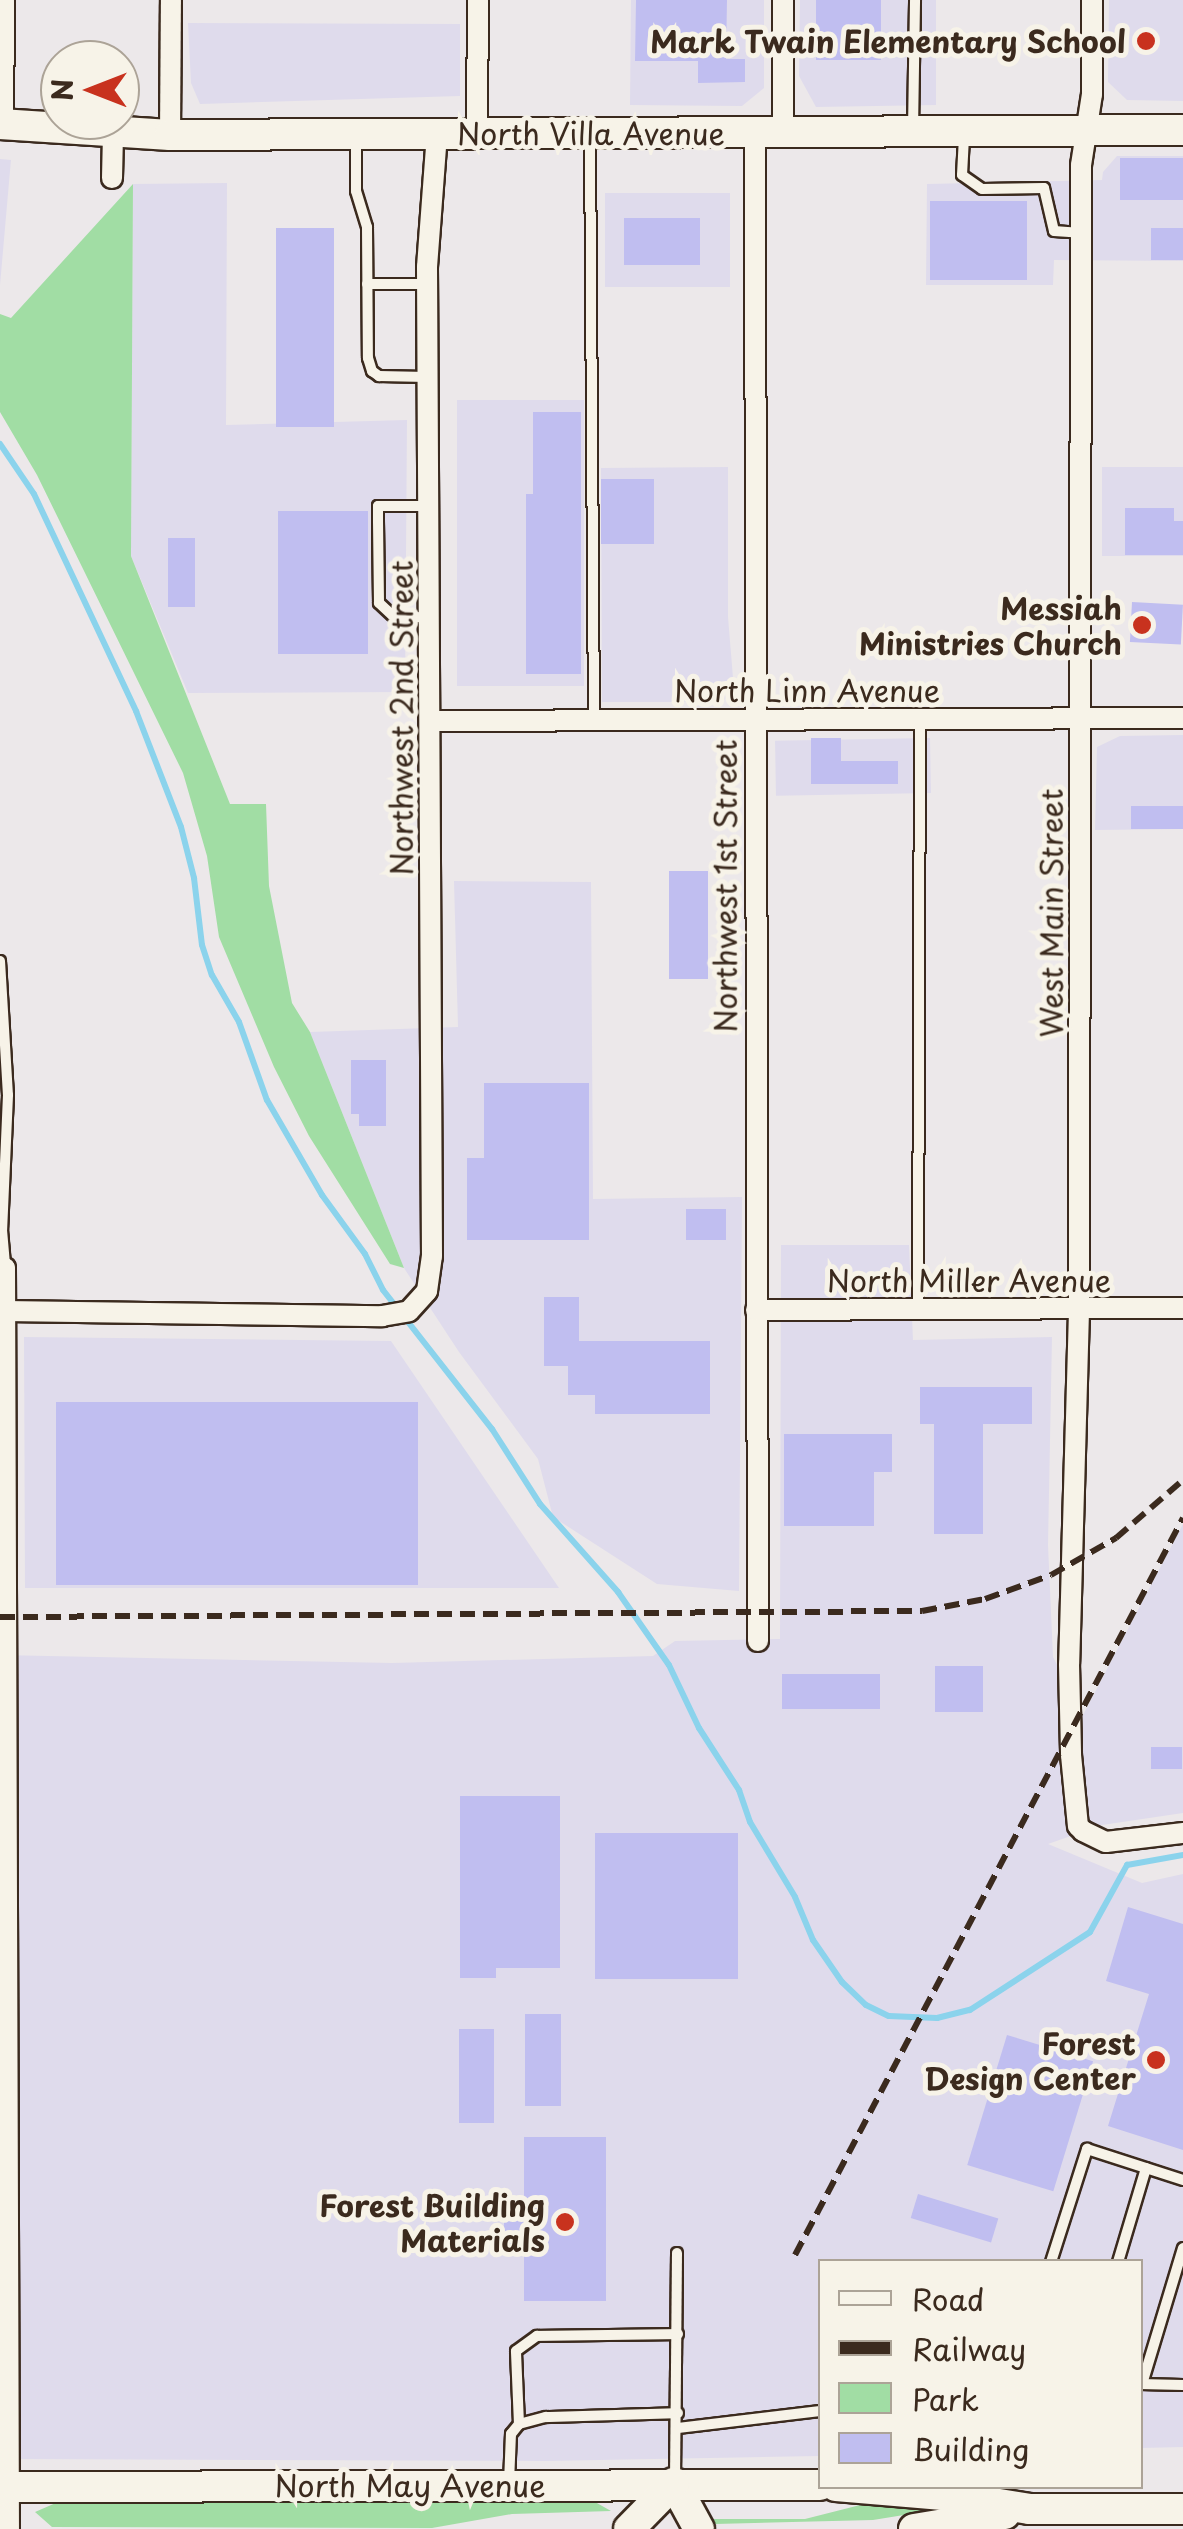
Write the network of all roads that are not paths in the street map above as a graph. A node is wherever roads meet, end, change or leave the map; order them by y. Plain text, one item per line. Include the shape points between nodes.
1 (4, 0) edge
2 (170, 0) edge
3 (478, 0) edge
4 (783, 0) edge
5 (915, 0) edge
6 (1092, 0) edge
7 (2, 124) edge
8 (40, 127) edge
9 (1183, 130) edge
10 (769, 131) junction
11 (912, 131) junction
12 (965, 131) junction
13 (1086, 131) junction
14 (590, 132) junction
15 (140, 134) edge
16 (356, 134) junction
17 (438, 134) junction
18 (477, 134) junction
19 (170, 135) junction
20 (113, 140) edge
21 (112, 178) dead end
22 (1081, 232) junction
23 (368, 284) junction
24 (427, 284) junction
25 (427, 377) junction
26 (430, 506) junction
27 (430, 618) junction
28 (1183, 718) edge
29 (594, 720) junction
30 (755, 720) junction
31 (920, 720) junction
32 (1082, 720) junction
33 (432, 721) junction
34 (0, 960) edge
35 (2, 1036) edge
36 (4, 1087) edge
37 (3, 1268) edge
38 (1183, 1308) edge
39 (756, 1310) junction
40 (5, 1311) junction
41 (1079, 1311) junction
42 (918, 1312) junction
43 (3, 1363) edge
44 (758, 1641) dead end
45 (1183, 1833) edge
46 (1146, 2168) junction
47 (1183, 2180) edge
48 (1183, 2248) edge
49 (678, 2253) dead end
50 (1052, 2259) edge
51 (1119, 2259) edge
52 (5, 2329) edge
53 (678, 2334) junction
54 (1143, 2378) edge
55 (1143, 2384) edge
56 (1183, 2385) edge
57 (818, 2411) edge
58 (678, 2414) junction
59 (519, 2424) junction
60 (678, 2428) junction
61 (510, 2484) junction
62 (674, 2484) junction
63 (818, 2485) edge
64 (4, 2487) edge
65 (866, 2489) edge
66 (1019, 2504) junction
67 (1183, 2509) edge
68 (8, 2529) edge
69 (629, 2529) edge
70 (699, 2529) edge
71 (914, 2529) edge

1 - 7 street
2 - 19 street
3 - 18 street
4 - 10 street, Northwest 1st Street
5 - 11 lane
6 - 13 street, West Main Street
7 - 8 main road, North Villa Avenue
9 - 13 main road, North Villa Avenue
10 - 11 main road, North Villa Avenue
10 - 14 main road, North Villa Avenue
10 - 30 street, Northwest 1st Street
11 - 12 main road, North Villa Avenue
12 - 13 main road, North Villa Avenue
12 - 22 lane via 962,175 982,189 1044,188 1054,231
13 - 22 street, West Main Street
14 - 18 main road, North Villa Avenue
14 - 29 lane
15 - 19 main road, North Villa Avenue
16 - 17 main road, North Villa Avenue
16 - 19 main road, North Villa Avenue
16 - 23 lane
17 - 18 main road, North Villa Avenue
17 - 24 street, Northwest 2nd Street
20 - 21 street
22 - 32 street, West Main Street
23 - 24 lane
23 - 25 lane via 372,371
24 - 25 street, Northwest 2nd Street
25 - 26 street, Northwest 2nd Street
26 - 27 street, Northwest 2nd Street
26 - 27 lane via 378,506 378,592 385,611
27 - 33 street, Northwest 2nd Street
28 - 32 street, North Linn Avenue
29 - 30 street, North Linn Avenue
29 - 33 street, North Linn Avenue
30 - 31 street, North Linn Avenue
30 - 39 street, Northwest 1st Street
31 - 32 street, North Linn Avenue
31 - 42 lane
32 - 41 street, West Main Street
33 - 40 street, Northwest 2nd Street via 427,1291 416,1304 382,1316
34 - 35 lane
35 - 36 lane
36 - 37 lane
37 - 40 street
38 - 41 street, North Miller Avenue
39 - 42 street, North Miller Avenue
39 - 44 street, Northwest 1st Street
40 - 43 street
41 - 42 street, North Miller Avenue
41 - 45 street, West Main Street via 1069,1664 1078,1826 1106,1842
43 - 52 street
46 - 47 lane
46 - 50 lane via 1087,2149
46 - 51 lane
48 - 54 lane
49 - 53 lane
52 - 64 street
53 - 58 lane
53 - 59 lane via 537,2336 516,2351
55 - 56 lane
57 - 60 lane
58 - 59 lane via 546,2417
58 - 60 lane
59 - 61 lane via 511,2434
60 - 62 lane
61 - 62 main road, North May Avenue
61 - 64 main road, North May Avenue
62 - 63 main road, North May Avenue
62 - 69 main road
62 - 70 main road
64 - 68 street
65 - 66 main road
66 - 67 main road
66 - 71 main road

